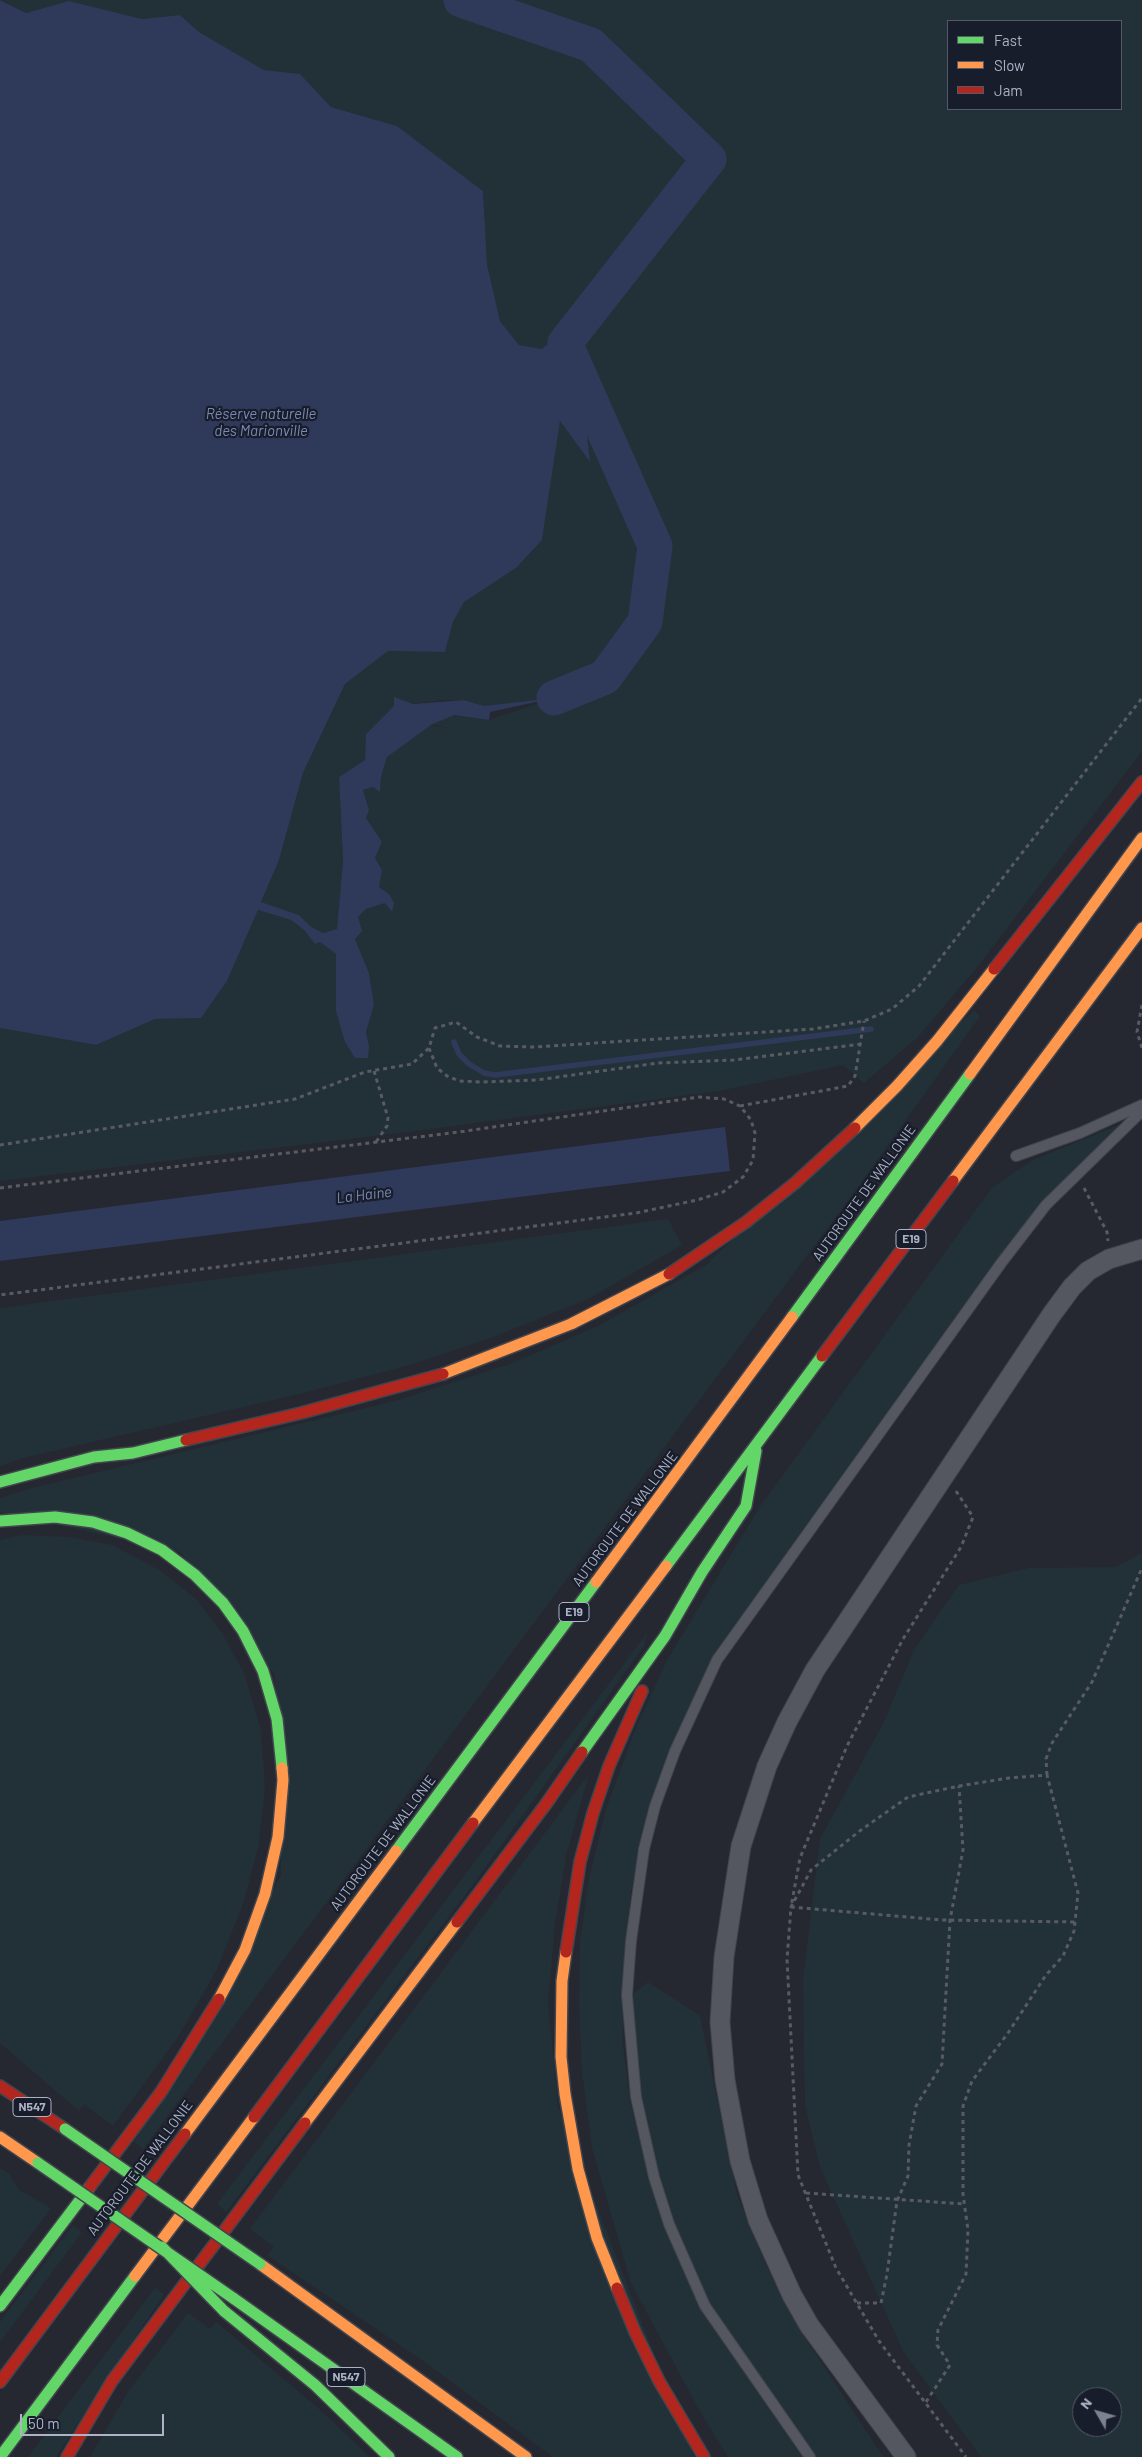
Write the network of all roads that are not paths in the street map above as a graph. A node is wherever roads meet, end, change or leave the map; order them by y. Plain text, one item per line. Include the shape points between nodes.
1 (1142, 782) edge
2 (1142, 838) edge
3 (1142, 928) edge
4 (1142, 1105) edge
5 (1142, 1111) edge
6 (1016, 1156) dead end
7 (1142, 1249) edge
8 (756, 1447) junction
9 (0, 1482) edge
10 (0, 1521) edge
11 (664, 1636) junction
12 (0, 2086) edge
13 (0, 2137) edge
14 (162, 2247) junction
15 (0, 2306) edge
16 (0, 2382) edge
17 (0, 2457) edge
18 (67, 2457) edge
19 (389, 2457) edge
20 (457, 2457) edge
21 (526, 2457) edge
22 (704, 2457) edge
23 (810, 2457) edge
24 (906, 2457) edge

1 - 9 main road via 943,1034 897,1086 795,1184 666,1276 571,1324 443,1374 301,1413 133,1452 94,1457
2 - 16 main road, AUTOROUTE DE WALLONIE / E19 via 714,1424
3 - 8 main road, E19
4 - 6 lane via 1080,1133
5 - 23 lane via 1046,1205 716,1660 675,1751 644,1849 627,1995 636,2096 654,2177 669,2224 705,2306
7 - 24 street via 1109,1259 1088,1271 1072,1287 815,1670 767,1766 740,1854 724,1957 720,2022 725,2080 740,2161 758,2220 792,2295 809,2325
8 - 11 main road via 746,1506
8 - 17 main road, E19
10 - 15 main road via 55,1517 94,1522 128,1533 162,1550 195,1575 223,1603 243,1631 263,1671 277,1719 283,1780 278,1837 265,1894 244,1950 212,2013 161,2092
11 - 18 main road via 540,1812 158,2318 98,2402
11 - 22 main road via 650,1676 609,1766 580,1862 562,1981 561,2057 578,2169 597,2238 635,2332 659,2381
12 - 21 main road, N547, bridge via 260,2264
13 - 14 main road, N547, bridge
14 - 19 main road, bridge via 224,2311 314,2385
14 - 20 main road, N547, bridge

